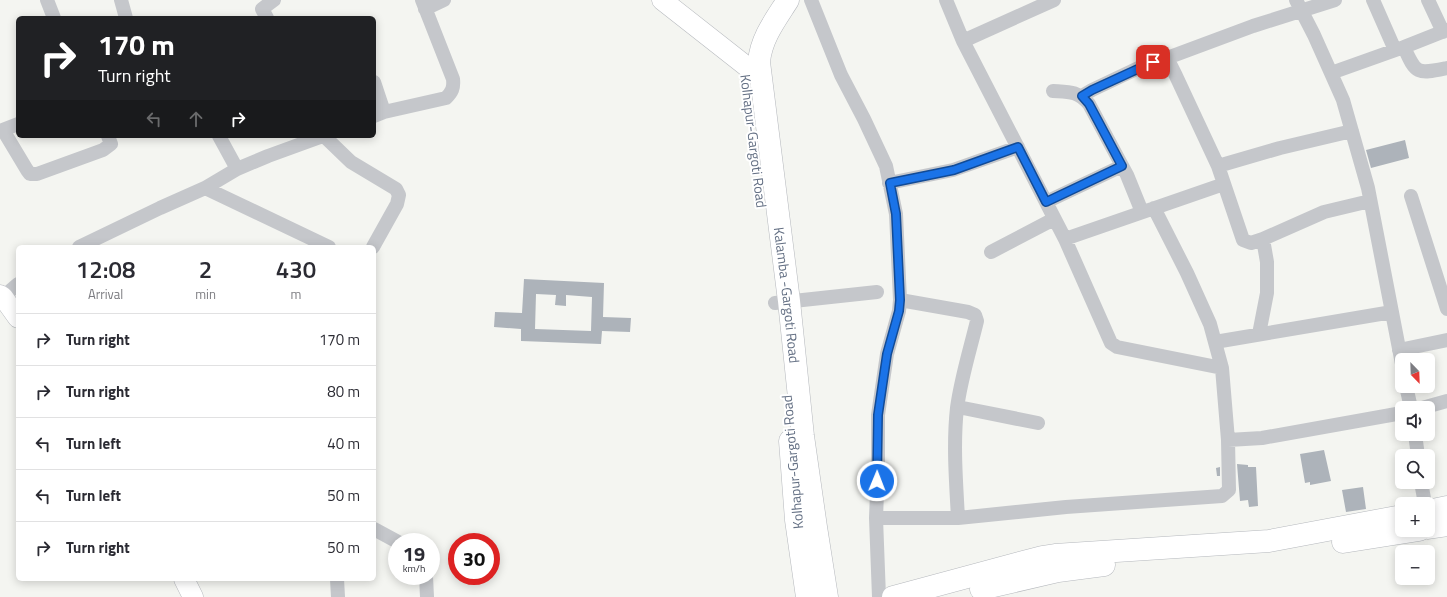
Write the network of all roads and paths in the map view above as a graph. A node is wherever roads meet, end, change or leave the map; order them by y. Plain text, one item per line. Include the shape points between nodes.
1 (47, 0) edge
2 (121, 0) edge
3 (274, 0) edge
4 (444, 0) edge
5 (662, 0) edge
6 (773, 0) edge
7 (788, 0) edge
8 (811, 0) edge
9 (946, 0) edge
10 (1054, 0) edge
11 (1335, 0) edge
12 (1373, 0) edge
13 (1428, 0) edge
14 (423, 5) edge
15 (1298, 5) edge
16 (53, 16) edge
17 (125, 16) edge
18 (266, 16) edge
19 (1445, 31) edge
20 (963, 41) junction
21 (1399, 49) junction
22 (1167, 58) junction
23 (744, 63) junction
24 (1447, 68) edge
25 (1331, 73) junction
26 (760, 77) junction
27 (1053, 91) dead end
28 (376, 95) edge
29 (1082, 96) junction
30 (379, 114) edge
31 (16, 125) edge
32 (1, 131) edge
33 (1352, 131) junction
34 (109, 138) edge
35 (220, 138) edge
36 (318, 138) edge
37 (326, 138) edge
38 (1018, 147) junction
39 (1122, 166) junction
40 (1218, 166) junction
41 (237, 169) junction
42 (890, 183) junction
43 (1224, 184) junction
44 (205, 188) junction
45 (1412, 196) dead end
46 (1370, 201) junction
47 (1046, 202) junction
48 (1148, 210) junction
49 (1054, 219) junction
50 (1065, 239) junction
51 (1263, 239) junction
52 (83, 245) edge
53 (325, 245) edge
54 (374, 245) edge
55 (991, 252) dead end
56 (16, 286) edge
57 (877, 292) dead end
58 (2, 296) edge
59 (900, 300) junction
60 (782, 302) junction
61 (1447, 309) edge
62 (1392, 312) junction
63 (16, 315) edge
64 (1259, 334) junction
65 (1447, 340) edge
66 (1215, 342) junction
67 (1399, 350) junction
68 (1400, 353) edge
69 (1222, 368) junction
70 (1447, 401) edge
71 (1435, 404) edge
72 (958, 407) junction
73 (1395, 414) edge
74 (1038, 423) dead end
75 (1228, 440) junction
76 (1447, 507) edge
77 (1435, 510) edge
78 (1395, 517) edge
79 (876, 518) junction
80 (958, 518) junction
81 (1447, 525) edge
82 (1435, 527) edge
83 (376, 530) edge
84 (1395, 534) edge
85 (388, 537) edge
86 (185, 581) edge
87 (337, 581) edge
88 (426, 585) edge
89 (193, 597) edge
90 (338, 597) edge
91 (426, 597) edge
92 (807, 597) edge
93 (827, 597) edge
94 (879, 597) edge
95 (893, 597) edge
96 (949, 597) edge

1 - 16 street
2 - 17 street
3 - 18 street via 262,9
4 - 14 street
5 - 23 street
6 - 23 main road, Kolhapur-Gargoti Road
7 - 26 main road, Kalamba -Gargoti Road via 762,46
8 - 42 street via 841,75 886,166
9 - 20 street
10 - 20 street
11 - 15 street
12 - 21 street
13 - 19 street
14 - 30 street via 453,79 452,93 446,98
15 - 22 street
15 - 25 street
19 - 21 street
20 - 38 street
21 - 24 street via 1416,70 1424,72
21 - 25 street
22 - 29 street via 1153,62
22 - 40 street
23 - 26 street
23 - 60 main road, Kolhapur-Gargoti Road
25 - 33 street via 1343,100
26 - 60 main road, Kalamba -Gargoti Road
27 - 29 street via 1072,92
28 - 30 street
29 - 39 street via 1089,104
31 - 32 street
32 - 34 street via 30,174 37,174 103,150 111,144
33 - 40 street
33 - 46 street
35 - 41 street
36 - 41 street
37 - 54 street via 351,162 396,189 399,195 397,204
38 - 42 street via 954,170
38 - 47 street
39 - 47 street
39 - 48 street
40 - 43 street
41 - 44 street
42 - 59 street via 896,214
43 - 48 street
43 - 51 street via 1243,240 1250,243
44 - 52 street
44 - 53 street
45 - 61 street
46 - 51 street via 1324,212
46 - 62 street
47 - 49 street
48 - 50 street
48 - 66 street via 1187,273 1210,324
49 - 50 street
49 - 55 street
50 - 69 street via 1111,343
51 - 64 street via 1267,262 1267,293
56 - 58 street
57 - 60 street
58 - 63 street
59 - 72 street via 974,315 977,321
59 - 79 street via 887,354 878,415
60 - 92 main road, Kolhapur-Gargoti Road via 796,520
60 - 93 main road, Kalamba -Gargoti Road
62 - 64 street
62 - 67 street
64 - 66 street
65 - 67 street
66 - 69 street
67 - 68 street
69 - 75 street
70 - 71 street
72 - 74 street
72 - 80 street via 955,436
73 - 75 street via 1262,438
75 - 80 street via 1229,490 1222,496
76 - 77 main road
78 - 95 main road via 1269,541 1042,557
79 - 80 street
79 - 94 street
81 - 82 main road
83 - 85 street
84 - 96 main road via 1274,553 1058,571
86 - 89 street
87 - 90 street
88 - 91 street

